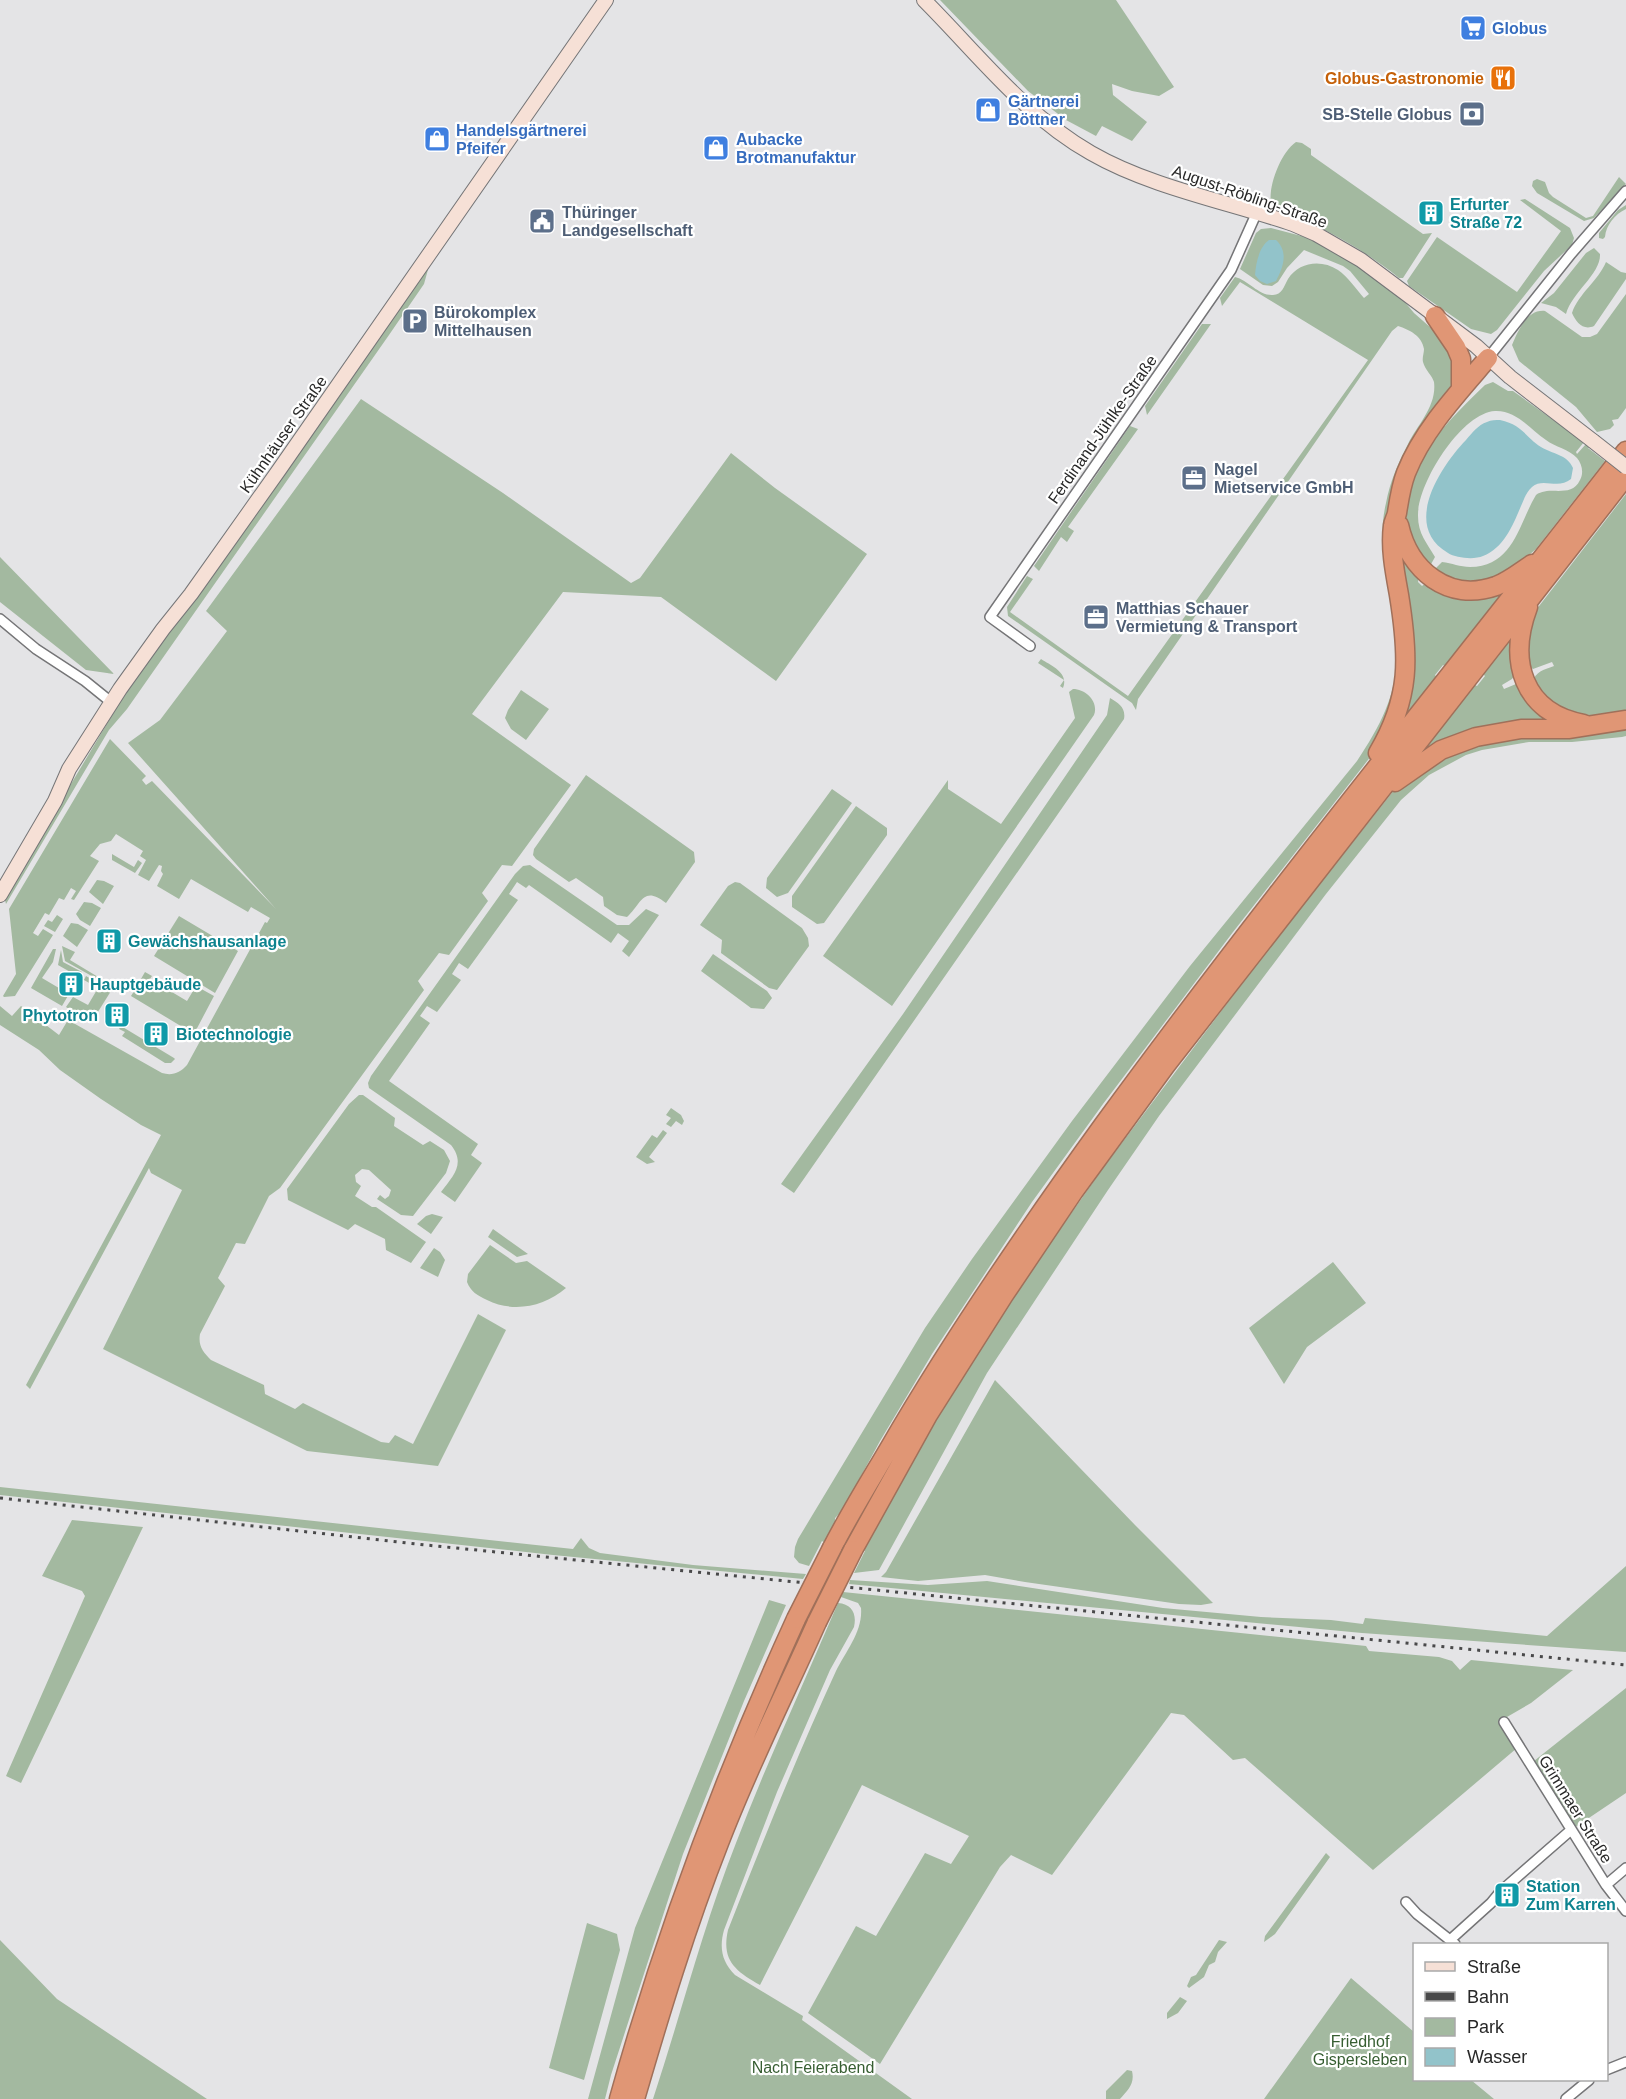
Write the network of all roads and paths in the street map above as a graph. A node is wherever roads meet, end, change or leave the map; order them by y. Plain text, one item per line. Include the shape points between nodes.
1 (606, 0) edge
2 (924, 0) edge
3 (1626, 191) edge
4 (1257, 212) junction
5 (1435, 316) junction
6 (1488, 358) junction
7 (1461, 389) junction
8 (1626, 451) edge
9 (1626, 467) edge
10 (1626, 476) edge
11 (1397, 515) junction
12 (1544, 557) junction
13 (1532, 596) junction
14 (0, 619) edge
15 (1030, 646) dead end
16 (111, 702) junction
17 (1626, 720) edge
18 (1600, 726) junction
19 (1373, 786) junction
20 (0, 895) edge
21 (1504, 1722) dead end
22 (1571, 1830) junction
23 (1626, 1869) edge
24 (1606, 1885) junction
25 (1406, 1902) dead end
26 (1626, 1911) edge
27 (1453, 1942) edge
28 (1626, 2061) edge
29 (1608, 2069) edge
30 (1587, 2081) edge
31 (620, 2099) edge
32 (635, 2099) edge
33 (1566, 2099) edge

1 - 16 street, Kühnhäuser Straße
2 - 4 street, August-Röbling-Straße via 1022,102 1066,138 1140,176
3 - 6 street
4 - 5 street, August-Röbling-Straße via 1338,245
4 - 15 street, Ferdinand-Jühlke-Straße via 1231,270 990,617
5 - 6 street, August-Röbling-Straße
5 - 7 highway via 1461,359
6 - 7 highway
6 - 9 street, August-Röbling-Straße, bridge
7 - 11 highway via 1417,451 1407,472
8 - 12 highway
10 - 13 highway
11 - 12 highway via 1412,558 1428,575 1448,586 1489,588
11 - 19 highway via 1393,524 1393,554 1405,632 1406,673 1398,714 1377,756
12 - 19 highway
13 - 18 highway via 1519,645 1524,680 1538,700 1555,714
13 - 19 highway
14 - 16 street
16 - 20 street, Kühnhäuser Straße via 69,769
17 - 18 highway
18 - 19 highway via 1521,729 1476,736
19 - 31 highway, bridge via 1157,1052 993,1282 908,1416 832,1548 743,1738 704,1839 665,1949
19 - 32 highway, bridge via 1074,1191 928,1415 854,1550 762,1738 677,1956
21 - 22 street, Grimmaer Straße
22 - 24 street, Grimmaer Straße
22 - 27 street via 1500,1892
23 - 24 street
24 - 26 street, Grimmaer Straße
25 - 27 street
28 - 29 street
30 - 33 street

